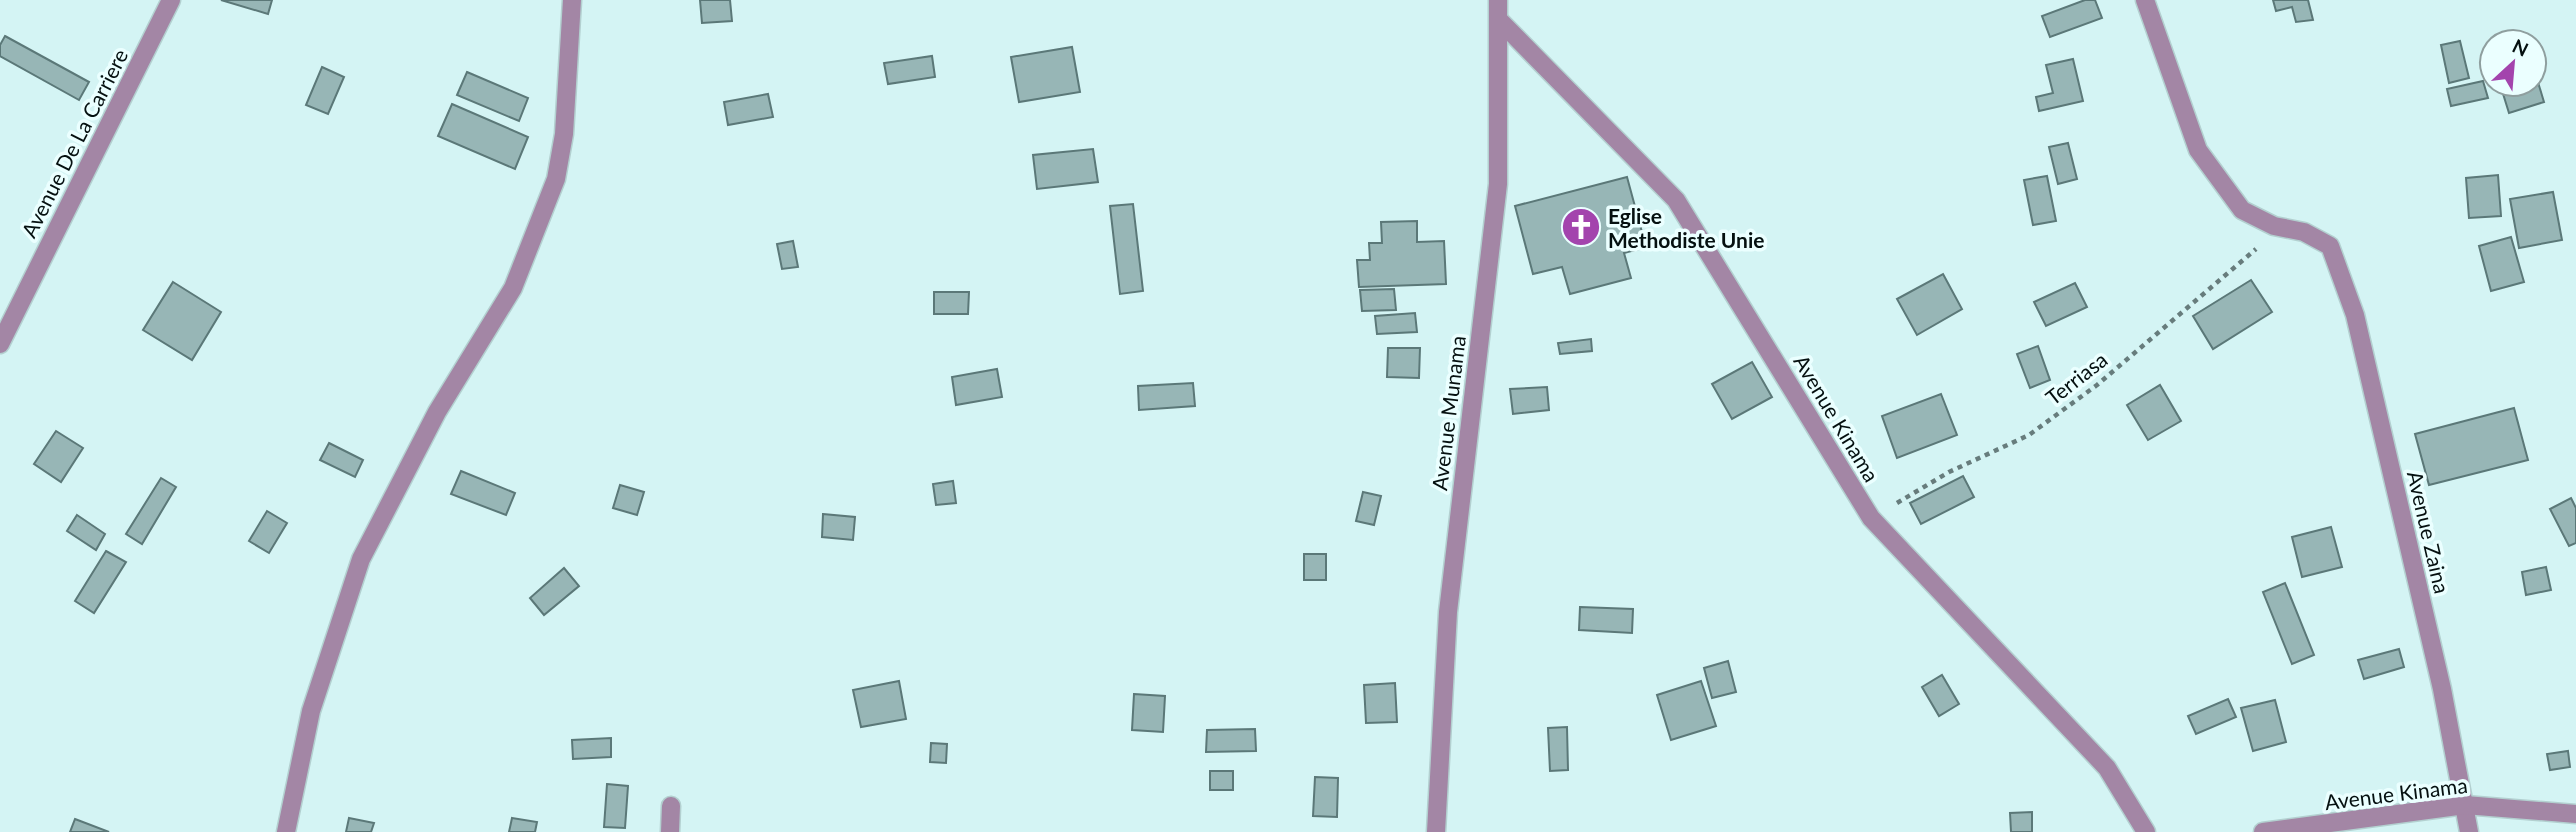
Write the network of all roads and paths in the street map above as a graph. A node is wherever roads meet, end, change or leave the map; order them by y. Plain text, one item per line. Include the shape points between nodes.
1 (171, 0) edge
2 (572, 0) edge
3 (1498, 0) edge
4 (2145, 0) edge
5 (1500, 21) junction
6 (2274, 226) junction
7 (0, 342) edge
8 (1871, 518) junction
9 (2465, 804) junction
10 (671, 806) dead end
11 (2576, 814) edge
12 (286, 832) edge
13 (670, 832) edge
14 (1436, 832) edge
15 (2146, 832) edge
16 (2263, 832) edge
17 (2469, 832) edge

1 - 7 street, Avenue De La Carriere
2 - 12 street via 564,134 555,179 513,288 437,412 361,559 311,711
3 - 5 street, Avenue Munama
4 - 6 street via 2198,150 2242,210
5 - 8 street, Avenue Kinama via 1676,200
5 - 14 street, Avenue Munama via 1498,184 1448,612
6 - 8 path, Terriasa via 2246,258 2096,385 2029,435 1949,472
6 - 9 street, Avenue Zaina via 2304,232 2330,246 2355,316
8 - 15 street, Avenue Kinama via 2107,768
9 - 11 street, Avenue Kinama
9 - 16 street, Avenue Kinama
9 - 17 street, Avenue Zaina
10 - 13 street

